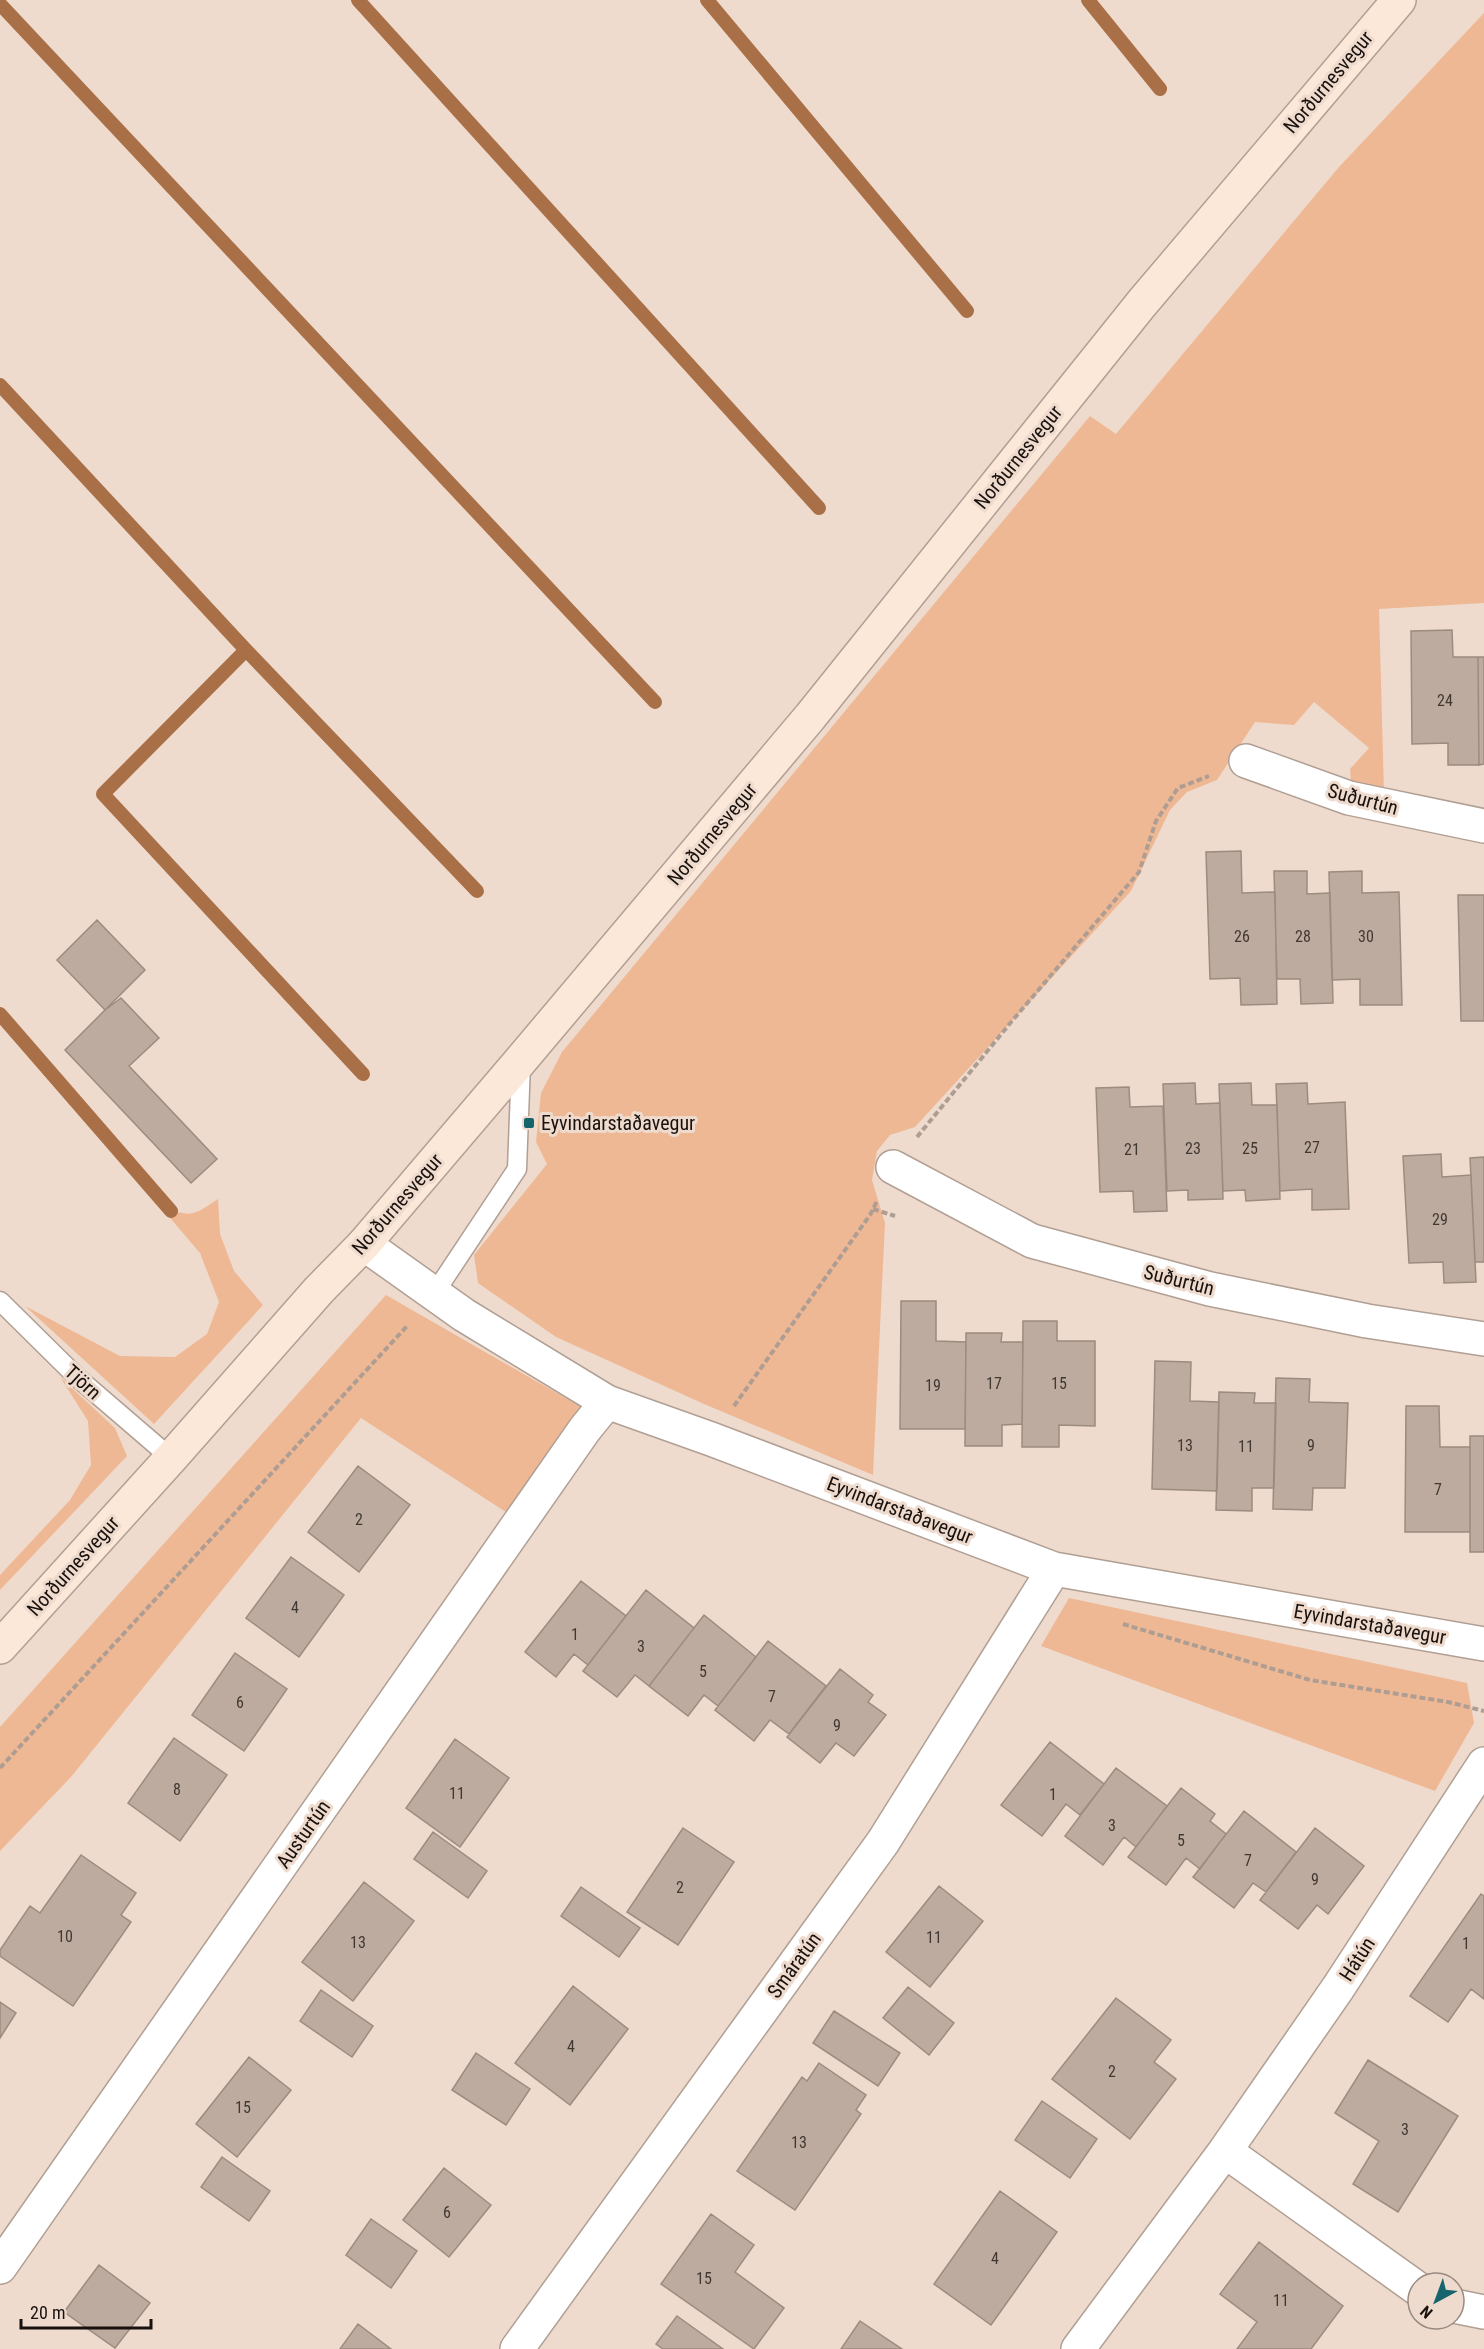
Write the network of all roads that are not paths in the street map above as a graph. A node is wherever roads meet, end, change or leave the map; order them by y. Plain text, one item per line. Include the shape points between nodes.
1 (1399, 0) edge
2 (1246, 761) road end
3 (1484, 826) edge
4 (521, 1060) junction
5 (893, 1167) road end
6 (364, 1244) junction
7 (434, 1294) junction
8 (0, 1301) edge
9 (1484, 1339) edge
10 (607, 1402) junction
11 (171, 1458) junction
12 (1054, 1569) junction
13 (1484, 1644) edge
14 (0, 1647) edge
15 (1484, 1764) edge
16 (1225, 2151) junction
17 (0, 2267) edge
18 (1406, 2280) edge
19 (1466, 2308) edge
20 (1484, 2312) edge
21 (517, 2349) edge
22 (1078, 2349) edge

1 - 4 street, Norðurnesvegur via 1142,303 810,717
2 - 3 street, Suðurtún via 1349,798
4 - 6 street, Norðurnesvegur
4 - 7 lane via 517,1168
5 - 9 street, Suðurtún via 1032,1241 1210,1288 1367,1321
6 - 7 street, Eyvindarstaðavegur
6 - 11 street, Norðurnesvegur
7 - 10 street, Eyvindarstaðavegur
8 - 11 lane, Tjörn via 78,1378
10 - 12 street, Eyvindarstaðavegur
10 - 17 street, Austurtún
11 - 14 street, Norðurnesvegur
12 - 13 street, Eyvindarstaðavegur
12 - 21 street, Smáratún via 883,1842
15 - 16 street, Hátún via 1338,1988
16 - 18 street
16 - 22 street, Hátún
19 - 20 street

